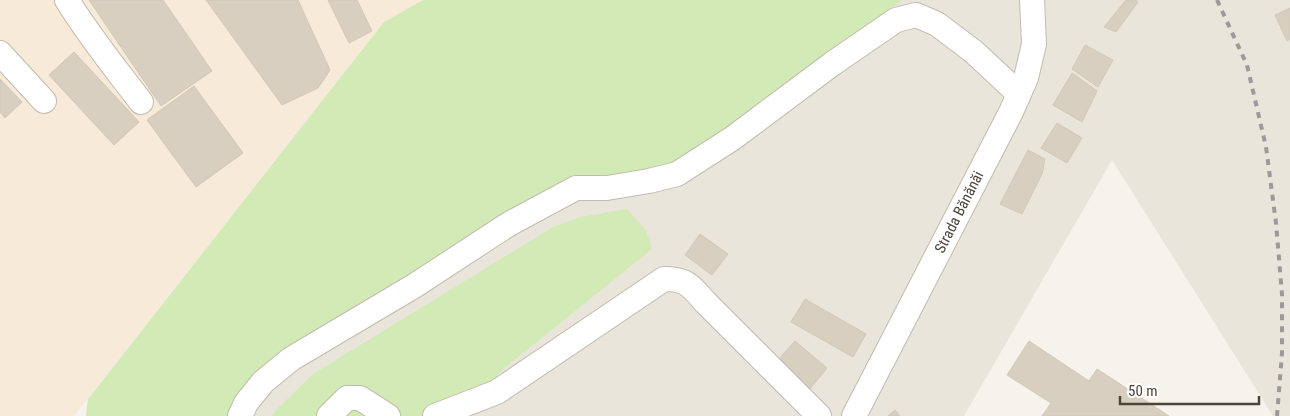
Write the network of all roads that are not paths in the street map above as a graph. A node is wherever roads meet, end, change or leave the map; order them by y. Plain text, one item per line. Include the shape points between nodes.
1 (66, 0) edge
2 (1032, 0) edge
3 (0, 53) edge
4 (1019, 94) junction
5 (44, 100) dead end
6 (141, 102) dead end
7 (240, 416) edge
8 (329, 416) edge
9 (388, 416) edge
10 (435, 416) edge
11 (819, 416) edge
12 (854, 416) edge

1 - 6 street
2 - 4 street, Strada Bănănăi via 1034,44
3 - 5 street
4 - 7 street via 974,52 937,24 916,15 896,20 733,138 677,174 607,188 576,188 509,224 414,286 291,359 263,382 246,402
4 - 12 street, Strada Bănănăi
8 - 9 street via 347,398 360,398
10 - 11 street via 496,392 664,279 689,284

